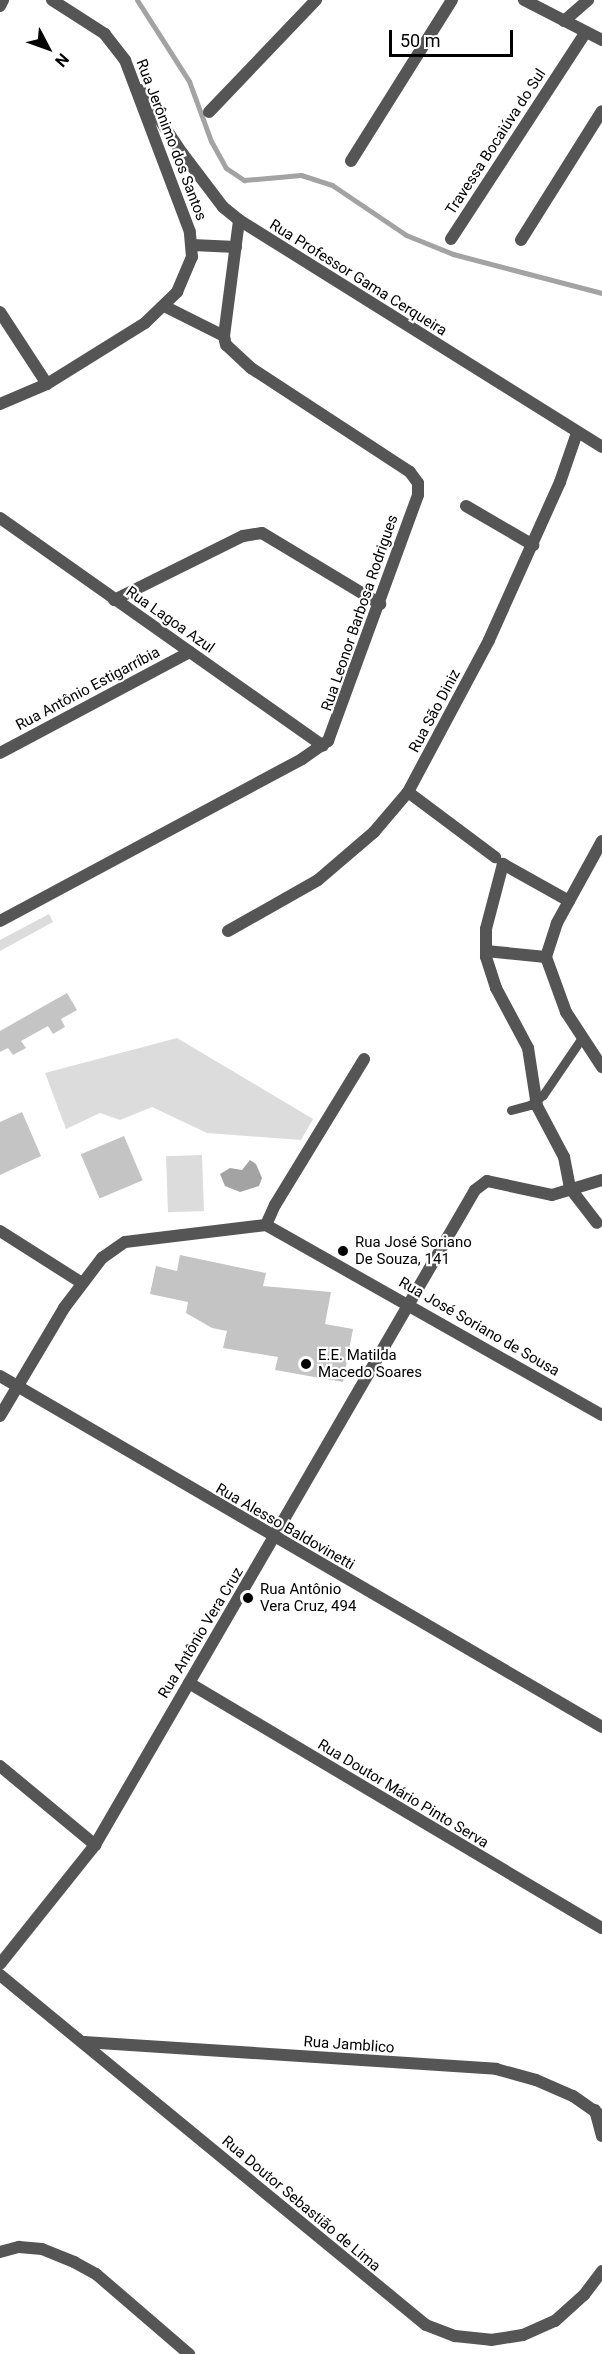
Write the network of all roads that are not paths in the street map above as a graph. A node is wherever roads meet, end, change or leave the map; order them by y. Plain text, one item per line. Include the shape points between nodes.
1 (3, 0) edge
2 (52, 0) edge
3 (316, 0) edge
4 (452, 0) edge
5 (524, 0) edge
6 (588, 0) edge
7 (0, 6) edge
8 (564, 21) junction
9 (586, 32) junction
10 (602, 40) edge
11 (140, 90) junction
12 (602, 111) edge
13 (209, 112) dead end
14 (351, 161) dead end
15 (239, 220) junction
16 (451, 239) dead end
17 (520, 240) dead end
18 (192, 245) junction
19 (236, 247) junction
20 (164, 306) junction
21 (0, 312) edge
22 (224, 336) junction
23 (47, 384) junction
24 (0, 404) edge
25 (577, 433) junction
26 (602, 447) edge
27 (466, 506) dead end
28 (0, 518) edge
29 (533, 544) junction
30 (114, 600) junction
31 (380, 604) junction
32 (190, 652) junction
33 (323, 746) junction
34 (0, 753) edge
35 (408, 792) junction
36 (602, 841) edge
37 (499, 860) junction
38 (569, 901) junction
39 (0, 921) edge
40 (228, 931) dead end
41 (486, 951) junction
42 (546, 957) junction
43 (581, 1040) junction
44 (364, 1059) dead end
45 (602, 1067) edge
46 (536, 1100) junction
47 (511, 1110) dead end
48 (602, 1180) edge
49 (570, 1188) junction
50 (597, 1223) dead end
51 (266, 1225) junction
52 (0, 1231) edge
53 (82, 1283) junction
54 (412, 1305) junction
55 (0, 1376) edge
56 (16, 1385) junction
57 (602, 1415) edge
58 (0, 1416) edge
59 (274, 1539) junction
60 (189, 1683) junction
61 (602, 1727) edge
62 (0, 1766) edge
63 (95, 1845) junction
64 (602, 1928) edge
65 (0, 1964) edge
66 (0, 1975) edge
67 (84, 2042) junction
68 (599, 2113) edge
69 (602, 2136) edge
70 (0, 2252) edge
71 (602, 2271) edge
72 (189, 2354) edge

1 - 7 street
2 - 11 street, Rua Jerônimo dos Santos via 105,34 126,60
3 - 13 street
4 - 14 street
5 - 8 street
6 - 8 street
8 - 9 street
9 - 10 street
9 - 16 street, Travessa Bocaiúva do Sul
11 - 15 street, Rua Professor Gama Cerqueira via 223,207
11 - 18 street, Rua Jerônimo dos Santos
12 - 17 street
15 - 19 street
15 - 25 street, Rua Professor Gama Cerqueira
18 - 19 street
18 - 20 street, Rua Jerônimo dos Santos via 184,279
19 - 22 street
20 - 22 street
20 - 23 street, Rua Jerônimo dos Santos via 114,346
21 - 23 street
22 - 31 street, Rua Leonor Barbosa Rodrigues via 230,350 250,368 402,465 417,480 418,495
23 - 24 street, Rua Jerônimo dos Santos
25 - 26 street, Rua Professor Gama Cerqueira
25 - 29 street, Rua São Diniz
27 - 29 street
28 - 30 street, Rua Lagoa Azul
29 - 35 street, Rua São Diniz via 489,640
30 - 31 street via 243,536 262,533
30 - 32 street, Rua Lagoa Azul
31 - 33 street, Rua Leonor Barbosa Rodrigues via 334,735
32 - 33 street, Rua Lagoa Azul
32 - 34 street, Rua Antônio Estigarríbia
33 - 39 street, Rua Leonor Barbosa Rodrigues
35 - 37 street
35 - 40 street, Rua São Diniz via 374,832 333,868
36 - 38 street
37 - 38 street
37 - 41 street via 486,929
38 - 42 street
41 - 42 street
41 - 46 street via 496,988 533,1063
42 - 43 street via 553,986
43 - 45 street
43 - 46 lane via 555,1080
44 - 51 street
46 - 47 lane
46 - 49 street via 564,1157
48 - 49 street
49 - 50 street
49 - 54 street, Rua Antônio Vera Cruz via 541,1195 487,1181 475,1190
51 - 53 street via 125,1242 102,1258
51 - 54 street, Rua José Soriano de Sousa
52 - 53 street
53 - 56 street
54 - 57 street, Rua José Soriano de Sousa
54 - 59 street, Rua Antônio Vera Cruz
55 - 56 street, Rua Alesso Baldovinetti
56 - 58 street
56 - 59 street, Rua Alesso Baldovinetti
59 - 60 street, Rua Antônio Vera Cruz
59 - 61 street, Rua Alesso Baldovinetti
60 - 63 street, Rua Antônio Vera Cruz
60 - 64 street, Rua Doutor Mário Pinto Serva
62 - 63 street
63 - 65 street, Rua Antônio Vera Cruz
66 - 67 street, Rua Doutor Sebastião de Lima
67 - 68 street, Rua Jamblico via 496,2069 537,2080
67 - 71 street, Rua Doutor Sebastião de Lima via 426,2325 455,2336 491,2340 523,2335 555,2321 584,2295
68 - 69 street
70 - 72 street via 19,2247 42,2249 74,2262 96,2274

